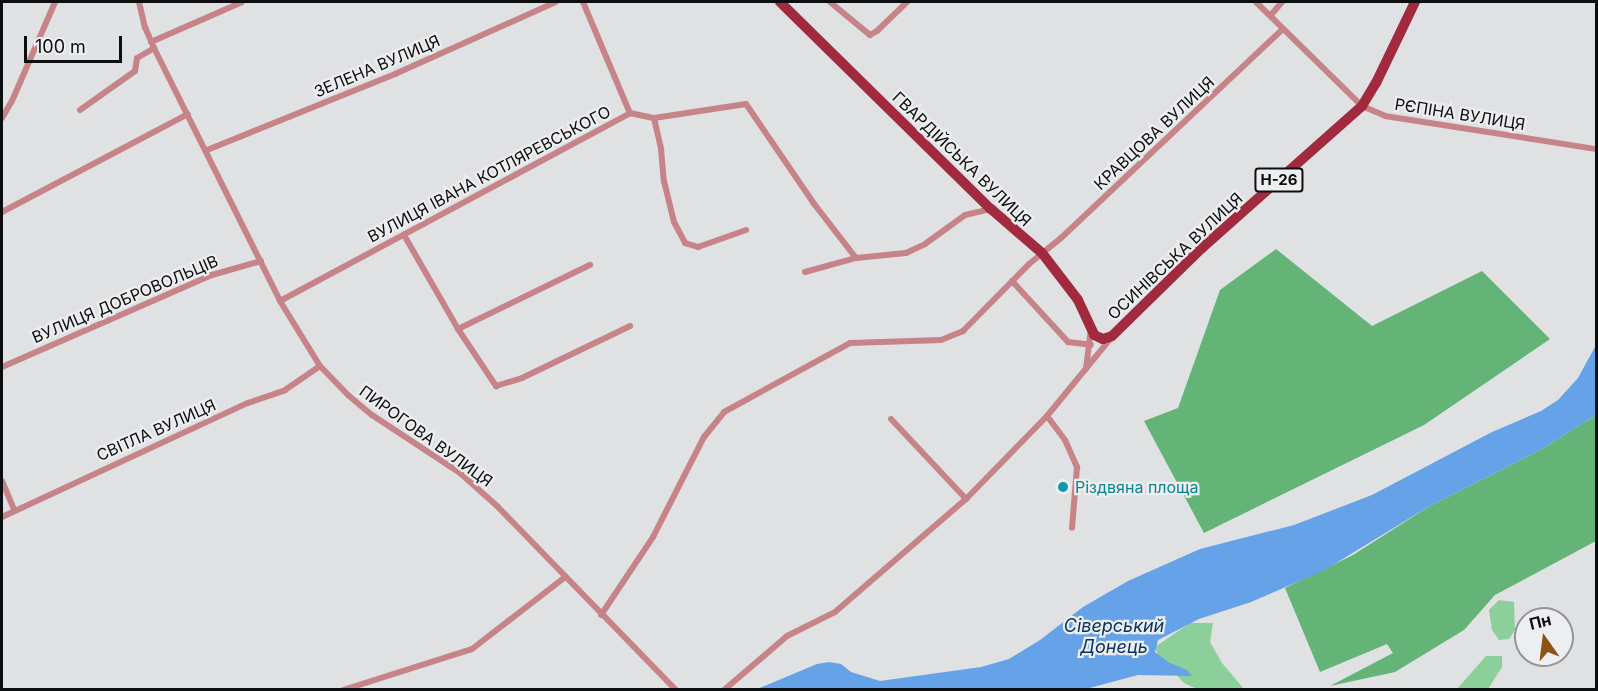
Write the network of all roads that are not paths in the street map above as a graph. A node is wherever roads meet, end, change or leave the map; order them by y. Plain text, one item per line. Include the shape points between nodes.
1 (55, 2) edge
2 (139, 2) edge
3 (242, 2) edge
4 (556, 2) edge
5 (583, 2) edge
6 (780, 2) edge
7 (830, 2) edge
8 (907, 2) edge
9 (1256, 2) edge
10 (1282, 2) edge
11 (1415, 2) edge
12 (1271, 15) junction
13 (1282, 30) junction
14 (153, 45) junction
15 (1362, 106) junction
16 (80, 110) dead end
17 (630, 113) junction
18 (188, 114) junction
19 (2, 118) edge
20 (654, 118) junction
21 (1596, 149) edge
22 (207, 150) junction
23 (991, 209) junction
24 (2, 212) edge
25 (746, 230) dead end
26 (404, 235) junction
27 (1042, 253) junction
28 (856, 258) junction
29 (261, 261) junction
30 (590, 265) dead end
31 (805, 272) dead end
32 (1012, 281) junction
33 (280, 301) junction
34 (630, 326) dead end
35 (458, 329) junction
36 (1091, 331) junction
37 (1112, 336) junction
38 (1091, 345) junction
39 (320, 366) junction
40 (2, 367) edge
41 (1086, 372) junction
42 (1047, 416) junction
43 (891, 419) dead end
44 (2, 481) edge
45 (966, 499) junction
46 (14, 509) junction
47 (2, 517) edge
48 (1072, 528) dead end
49 (565, 577) junction
50 (602, 615) junction
51 (343, 690) edge
52 (675, 690) edge
53 (724, 690) edge

1 - 19 street
2 - 14 street, ПИРОГОВА ВУЛИЦЯ
3 - 14 street
4 - 22 street, ЗЕЛЕНА ВУЛИЦЯ via 395,74
5 - 17 street
6 - 23 main road, ГВАРДІЙСЬКА ВУЛИЦЯ
7 - 8 street via 866,34 877,31
9 - 12 street, РЄПІНА ВУЛИЦЯ
10 - 12 street
11 - 15 main road, ОСИНІВСЬКА ВУЛИЦЯ / Н-26
12 - 13 street, РЄПІНА ВУЛИЦЯ
13 - 15 street, РЄПІНА ВУЛИЦЯ
13 - 27 street, КРАВЦОВА ВУЛИЦЯ
14 - 16 street via 137,58 135,71
14 - 18 street, ПИРОГОВА ВУЛИЦЯ
15 - 21 street, РЄПІНА ВУЛИЦЯ via 1385,116
15 - 37 main road, ОСИНІВСЬКА ВУЛИЦЯ / Н-26 via 1202,248
17 - 20 street, ВУЛИЦЯ ІВАНА КОТЛЯРЕВСЬКОГО
17 - 26 street, ВУЛИЦЯ ІВАНА КОТЛЯРЕВСЬКОГО
18 - 22 street, ПИРОГОВА ВУЛИЦЯ
18 - 24 street
20 - 25 street via 666,192 685,243 698,247
20 - 28 street, ВУЛИЦЯ ІВАНА КОТЛЯРЕВСЬКОГО via 748,106 814,205
22 - 29 street, ПИРОГОВА ВУЛИЦЯ
23 - 27 main road, ГВАРДІЙСЬКА ВУЛИЦЯ
23 - 28 street via 964,215 906,253
26 - 33 street, ВУЛИЦЯ ІВАНА КОТЛЯРЕВСЬКОГО
26 - 35 street
27 - 32 street, КРАВЦОВА ВУЛИЦЯ
27 - 36 main road, ГВАРДІЙСЬКА ВУЛИЦЯ via 1078,300
28 - 31 street
29 - 33 street, ПИРОГОВА ВУЛИЦЯ
29 - 40 street, ВУЛИЦЯ ДОБРОВОЛЬЦІВ via 212,275
30 - 35 street
32 - 38 street via 1068,342
32 - 50 street, КРАВЦОВА ВУЛИЦЯ via 954,337 850,344 724,412 704,437 653,537
33 - 39 street, ПИРОГОВА ВУЛИЦЯ
34 - 35 street via 502,386 489,380
36 - 37 main road via 1098,338
36 - 38 street
37 - 41 street, ОСИНІВСЬКА ВУЛИЦЯ
38 - 41 street
39 - 46 street, СВІТЛА ВУЛИЦЯ via 285,390
39 - 49 street, ПИРОГОВА ВУЛИЦЯ via 372,415 460,473
41 - 42 street, ОСИНІВСЬКА ВУЛИЦЯ
42 - 45 street, ОСИНІВСЬКА ВУЛИЦЯ
42 - 48 street via 1065,440 1077,467
43 - 45 street
44 - 46 street
45 - 53 street, ОСИНІВСЬКА ВУЛИЦЯ via 835,612 787,636
46 - 47 street, СВІТЛА ВУЛИЦЯ
49 - 50 street, ПИРОГОВА ВУЛИЦЯ
49 - 51 street via 472,649
50 - 52 street, ПИРОГОВА ВУЛИЦЯ

